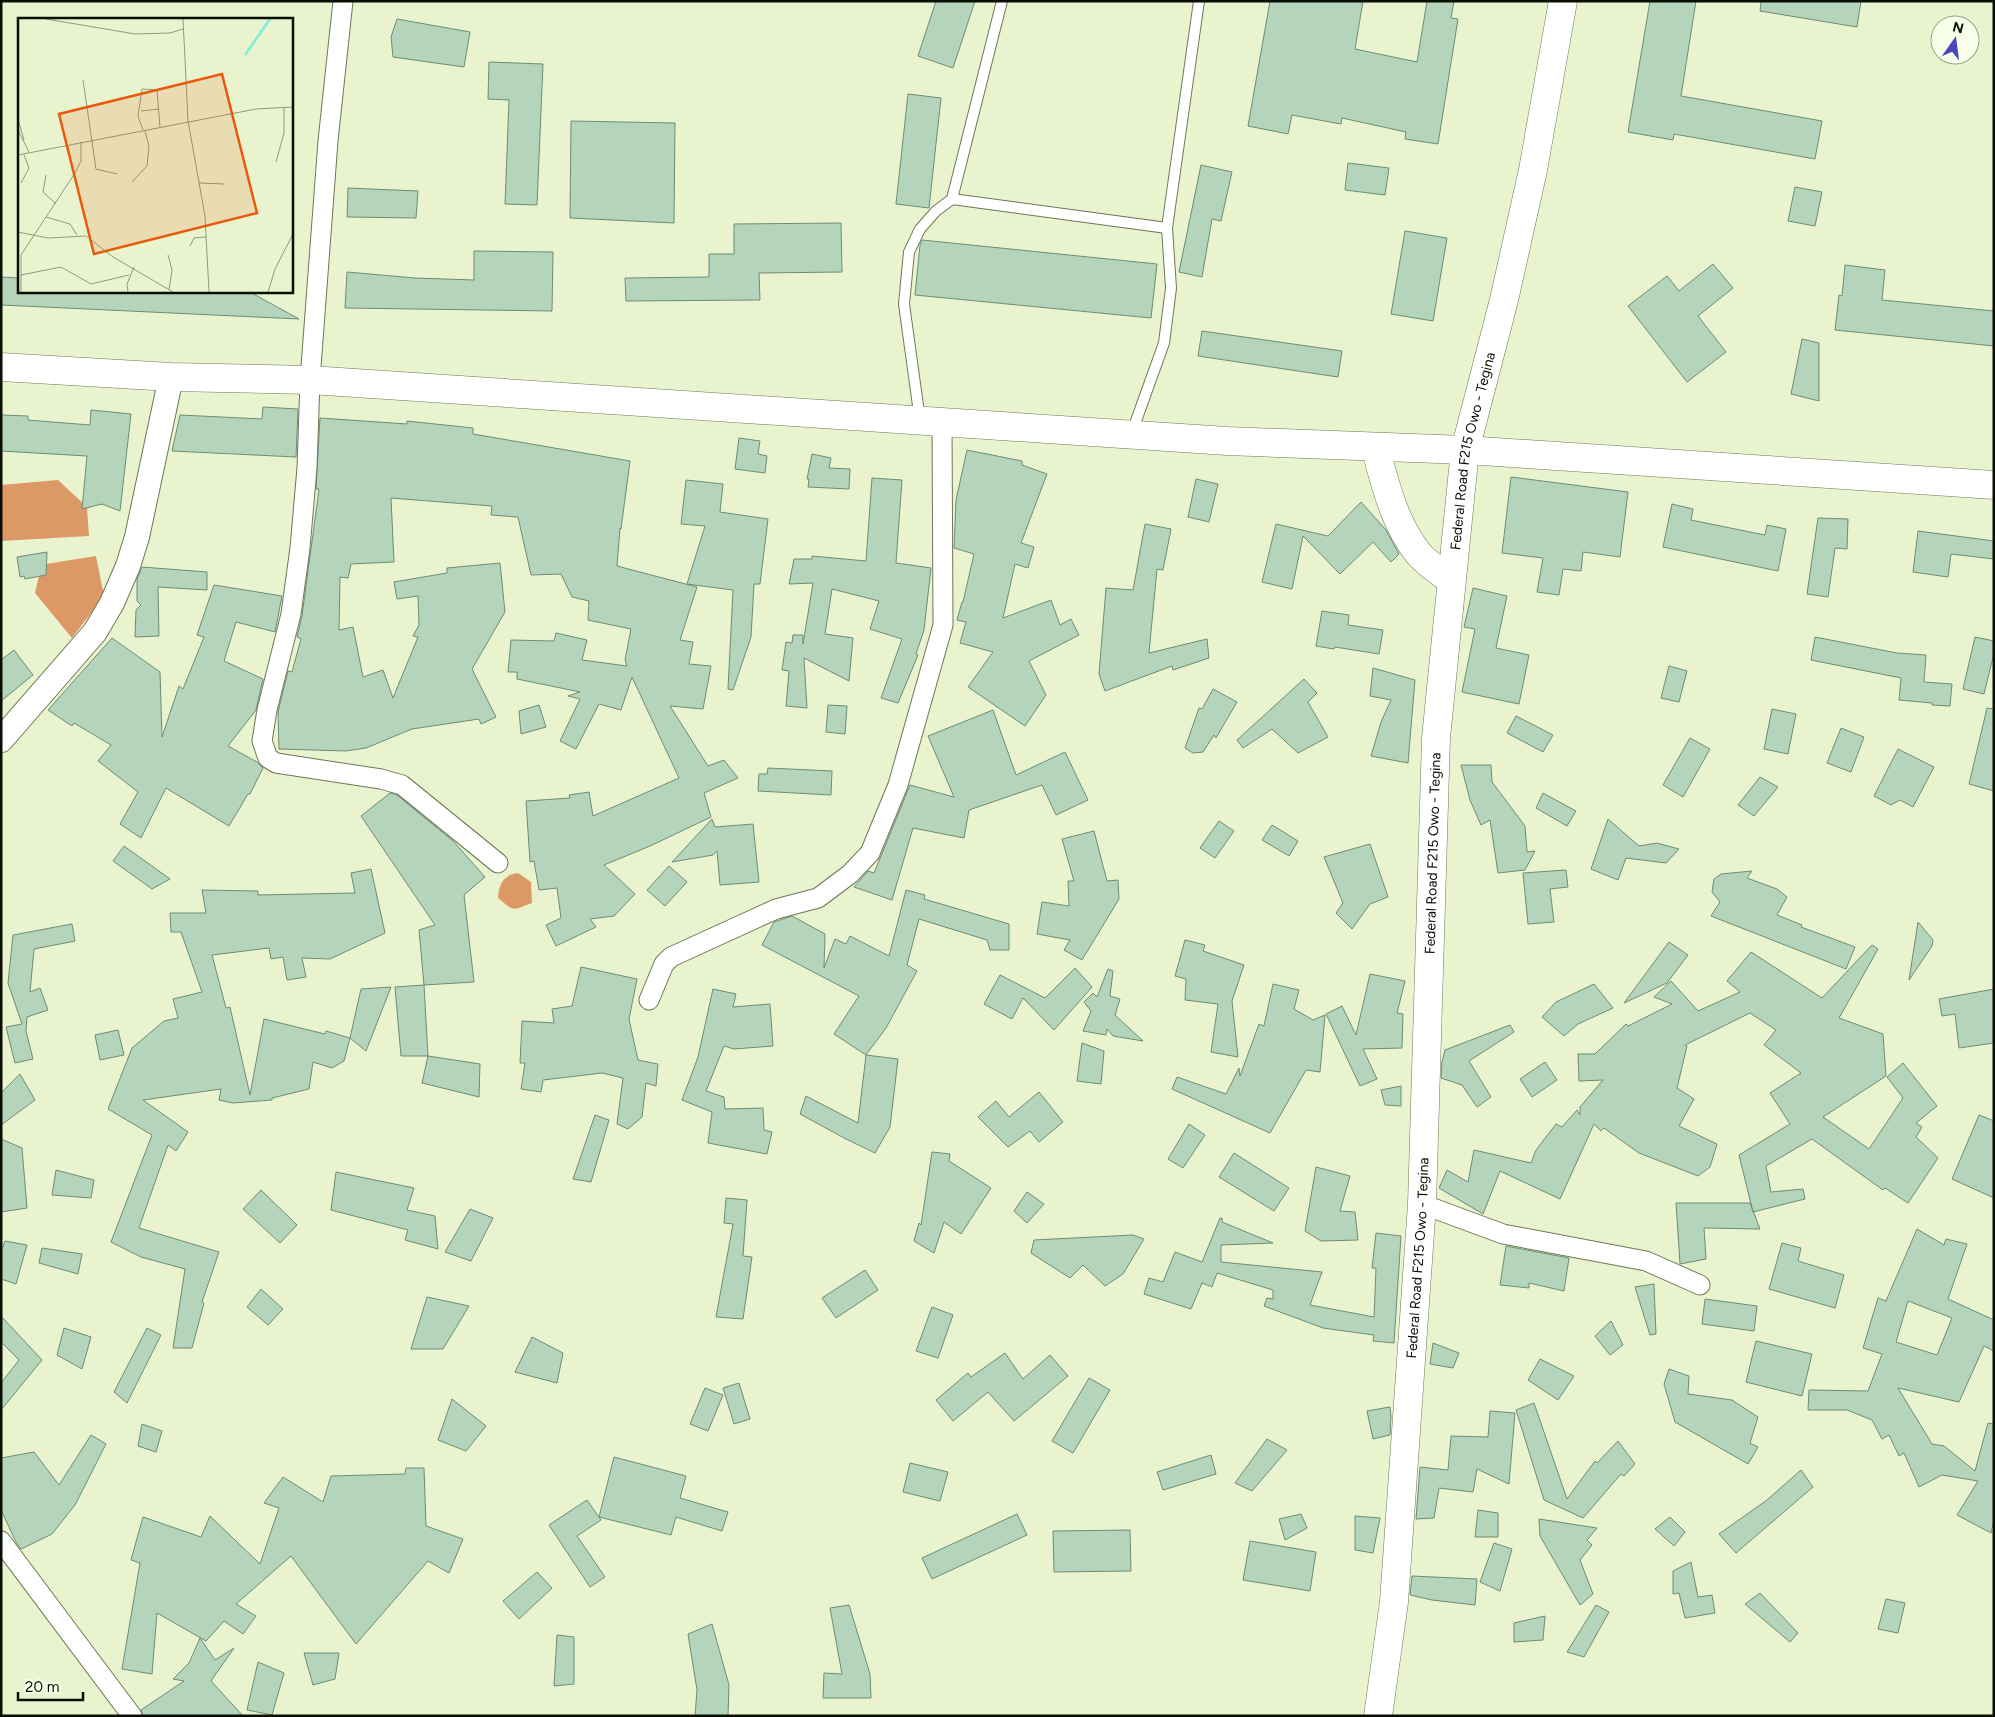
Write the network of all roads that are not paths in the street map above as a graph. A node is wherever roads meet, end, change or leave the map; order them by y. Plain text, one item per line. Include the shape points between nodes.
1 (343, 1) edge
2 (1002, 1) edge
3 (1199, 1) edge
4 (1564, 1) edge
5 (952, 199) junction
6 (1167, 228) junction
7 (1, 367) edge
8 (171, 377) junction
9 (310, 380) junction
10 (931, 421) junction
11 (1131, 434) junction
12 (1375, 447) junction
13 (1465, 450) junction
14 (1994, 485) edge
15 (1451, 580) junction
16 (1, 740) edge
17 (498, 863) dead end
18 (649, 1000) dead end
19 (1422, 1204) junction
20 (1700, 1285) dead end
21 (1, 1541) edge
22 (132, 1716) edge
23 (1378, 1716) edge

1 - 9 street via 328,142
2 - 5 lane
3 - 6 lane
4 - 13 main road, Federal Road F215 Owo - Tegina via 1504,300
5 - 6 lane
5 - 10 lane via 920,229 909,252 904,304
6 - 11 lane via 1171,288 1164,343
7 - 8 main road
8 - 9 main road
8 - 16 street via 137,536 112,603 96,632
9 - 10 main road
9 - 17 street via 300,548 291,614 264,728 263,748 268,758 276,763 381,778 402,785
10 - 11 main road
10 - 18 street via 943,625 898,785 870,853 826,894 776,909 671,956 664,964
11 - 12 main road
12 - 13 main road
12 - 15 main road via 1390,500 1406,535 1419,554
13 - 14 main road
13 - 15 main road, Federal Road F215 Owo - Tegina
15 - 19 main road, Federal Road F215 Owo - Tegina via 1436,738
19 - 20 street via 1503,1234 1646,1261
19 - 23 main road, Federal Road F215 Owo - Tegina via 1394,1602
21 - 22 street

